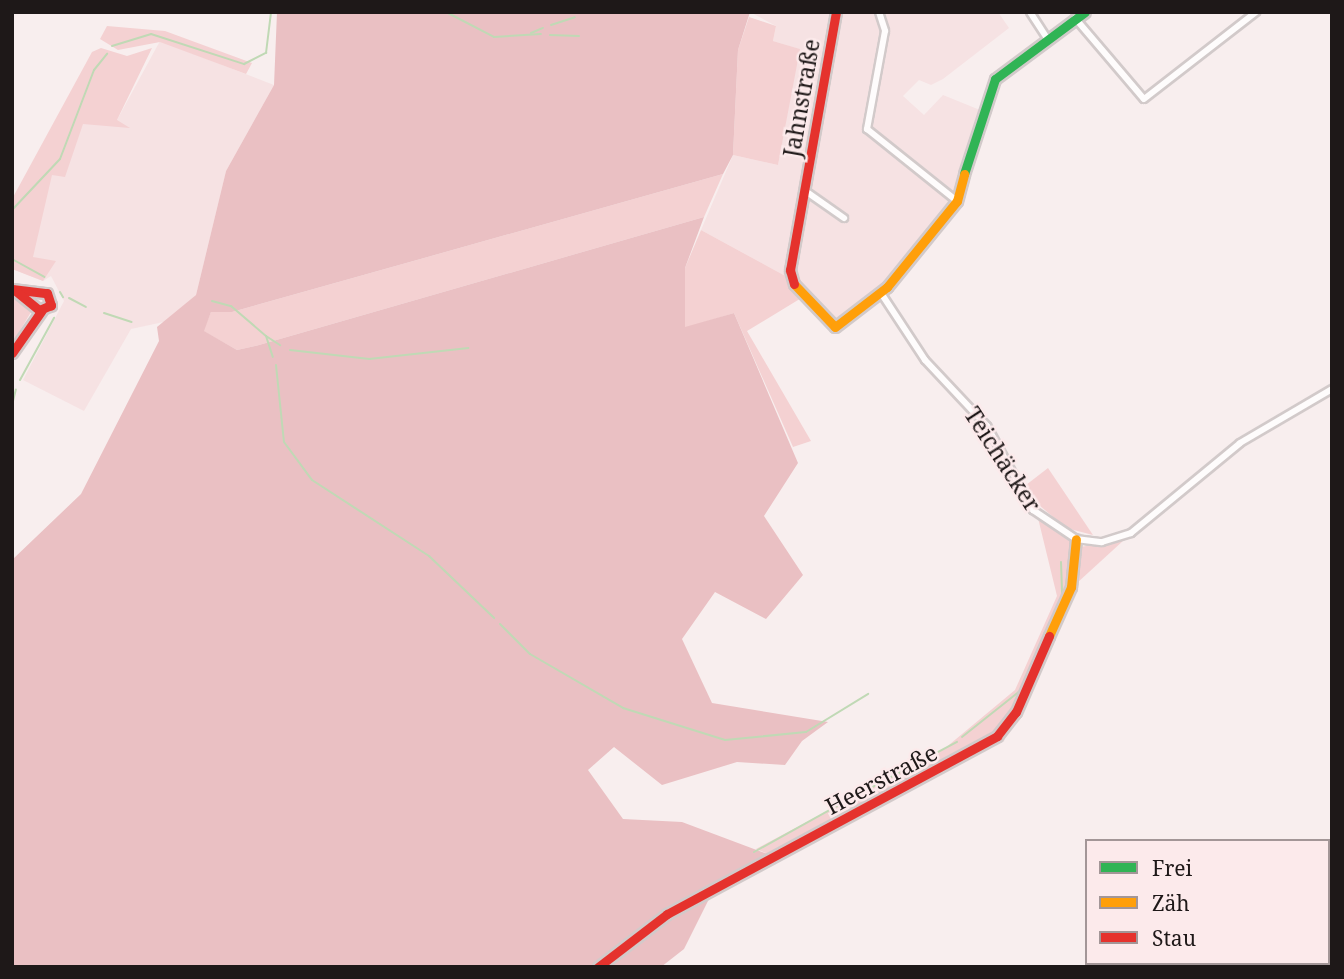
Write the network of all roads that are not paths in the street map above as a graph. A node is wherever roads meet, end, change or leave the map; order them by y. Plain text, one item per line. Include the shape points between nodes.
1 (836, 12) edge
2 (879, 12) edge
3 (1030, 12) edge
4 (1085, 12) edge
5 (1256, 12) edge
6 (1075, 18) junction
7 (1046, 37) junction
8 (804, 190) junction
9 (957, 201) junction
10 (844, 218) dead end
11 (13, 289) edge
12 (881, 293) junction
13 (36, 303) junction
14 (12, 347) edge
15 (12, 353) edge
16 (1332, 389) edge
17 (1076, 539) junction
18 (598, 967) edge

1 - 8 main road, Jahnstraße
2 - 9 street via 885,31 867,129
3 - 7 street
4 - 6 main road
5 - 6 street via 1144,99
6 - 7 main road
7 - 9 main road via 989,89
8 - 10 street, Jahnstraße
8 - 12 main road, Jahnstraße via 791,279 835,327
9 - 12 main road
11 - 13 main road
12 - 17 street, Teichäcker via 925,360 987,426 1033,510
13 - 14 main road
13 - 15 main road
16 - 17 street via 1250,436 1131,533 1102,542
17 - 18 main road, Heerstraße via 1071,587 1016,712 996,736 667,914

